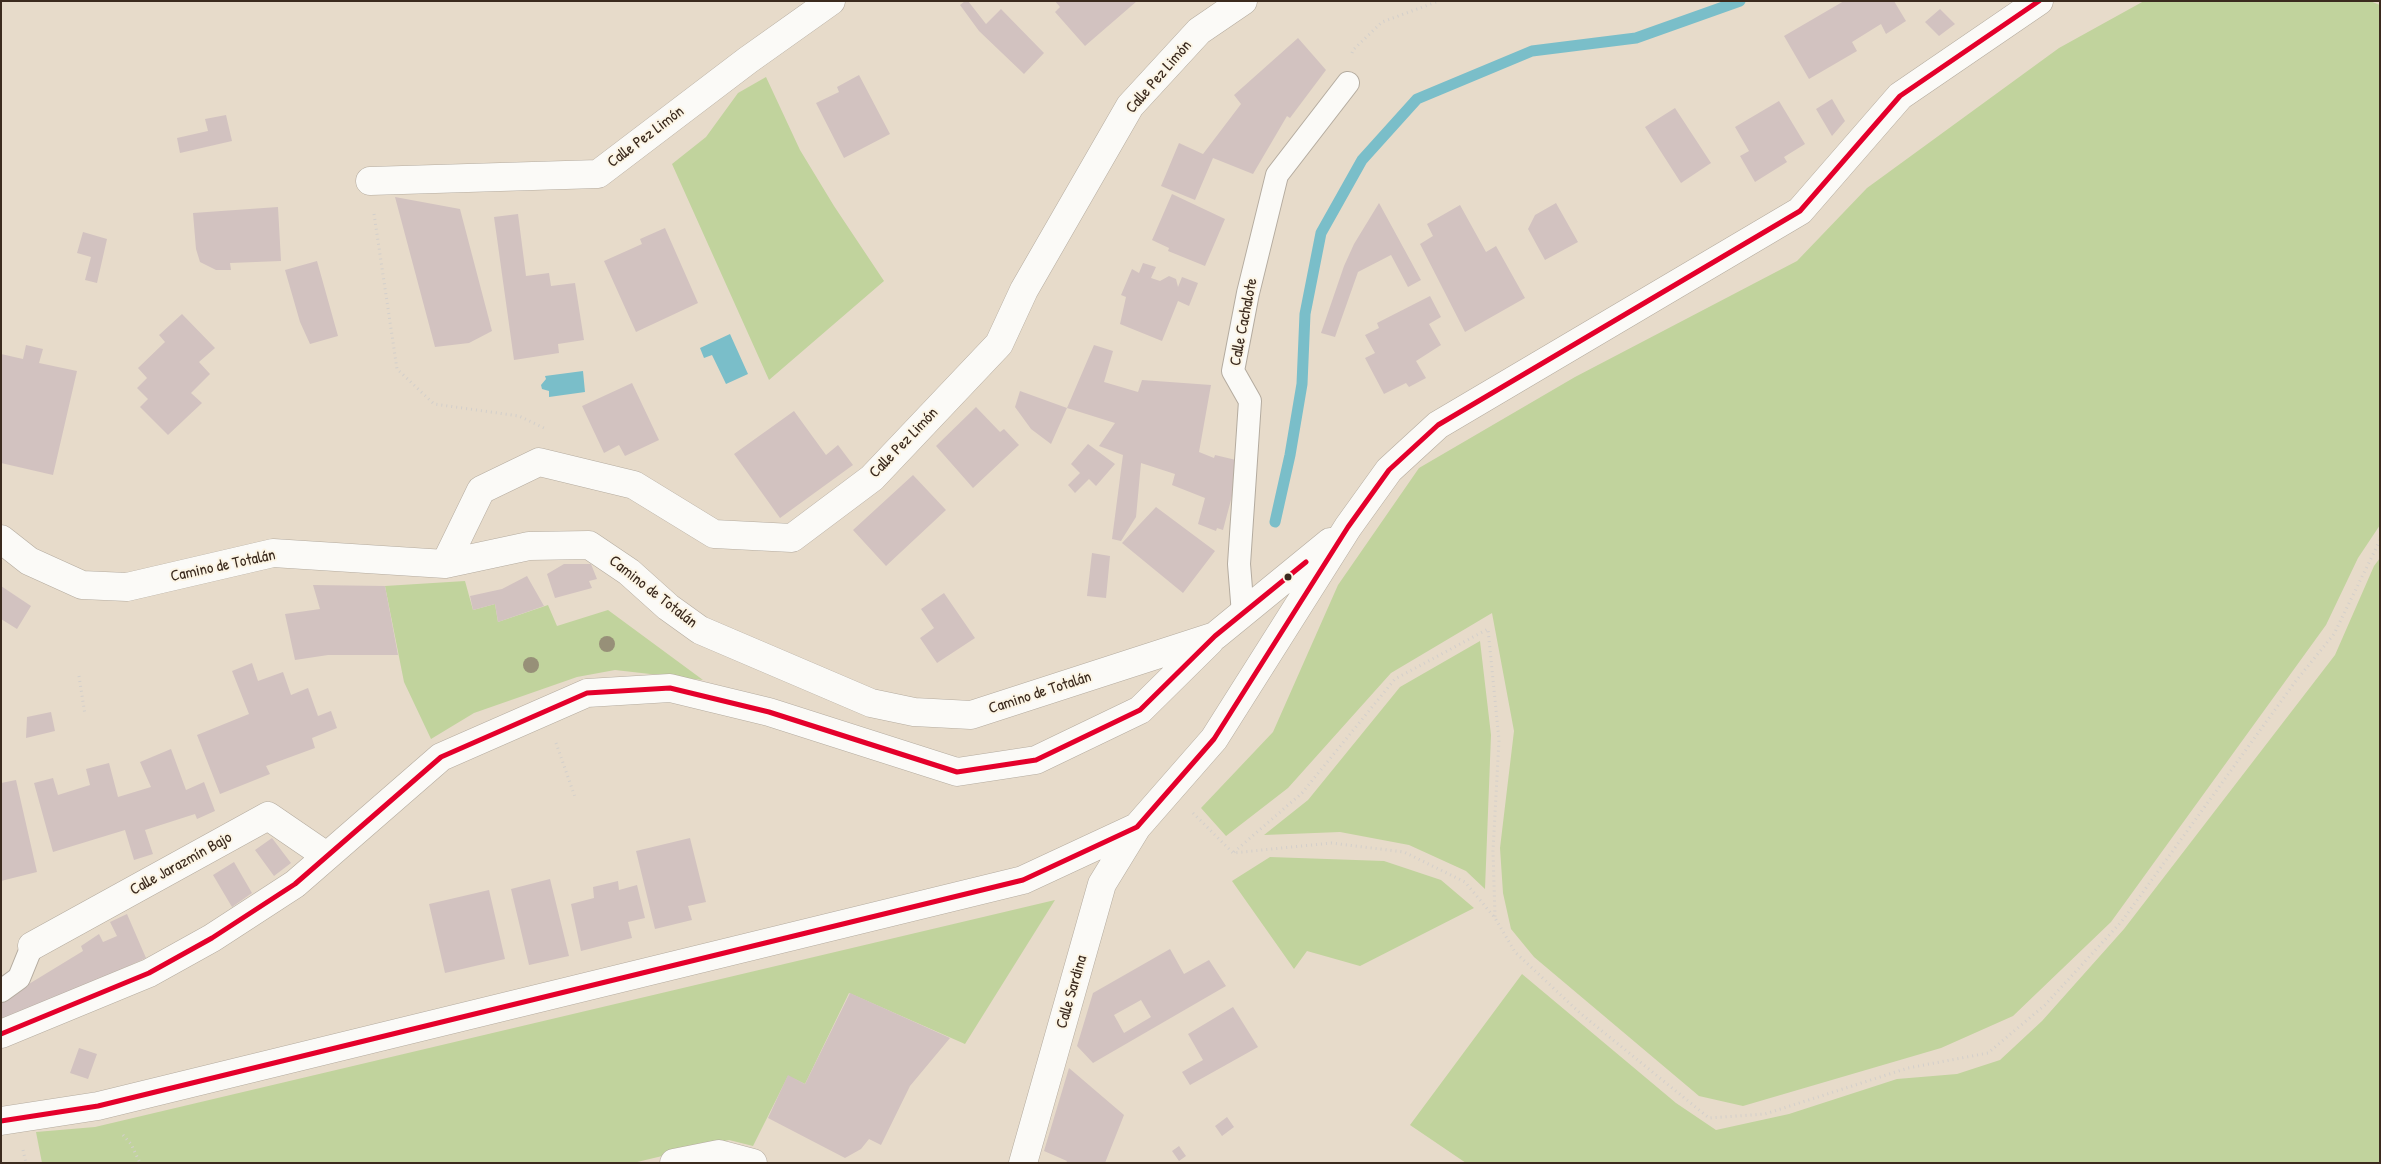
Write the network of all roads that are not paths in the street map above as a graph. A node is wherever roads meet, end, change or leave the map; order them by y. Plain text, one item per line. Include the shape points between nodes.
1 (831, 1) edge
2 (1243, 1) edge
3 (2039, 1) edge
4 (1348, 83) road end
5 (370, 181) road end
6 (1348, 527) junction
7 (1, 540) edge
8 (446, 564) junction
9 (1243, 614) junction
10 (1215, 636) junction
11 (1137, 827) junction
12 (326, 855) junction
13 (32, 946) joint
14 (1, 991) edge
15 (1, 1034) edge
16 (1, 1120) edge
17 (674, 1163) edge
18 (754, 1163) edge
19 (1023, 1163) edge

1 - 5 street, Calle Pez Limón via 598,174
2 - 8 street, Calle Pez Limón via 1199,31 1130,106 1024,290 998,344 872,478 792,538 714,534 634,485 539,462 480,490
3 - 6 street via 1900,96 1800,211 1438,425 1389,470
4 - 9 lane, Calle Cachalote via 1277,175 1248,293 1233,371 1250,401 1240,564
6 - 9 street, Camino de Totalán
6 - 11 street via 1214,740
7 - 8 street, Camino de Totalán via 29,561 82,585 126,586 273,553
8 - 10 street, Camino de Totalán via 529,546 589,545 629,572 700,630 871,703 914,712 971,715
9 - 10 street, Camino de Totalán
10 - 12 street via 1140,710 1036,760 956,772 768,712 670,688 587,693 441,757
11 - 16 street via 1023,880 98,1106
11 - 19 street, Calle Sardina via 1102,884
12 - 13 street, Calle Jarazmín Bajo via 268,816
12 - 15 street via 295,884 212,938 149,973
13 - 14 lane via 19,978
17 - 18 street via 719,1154

